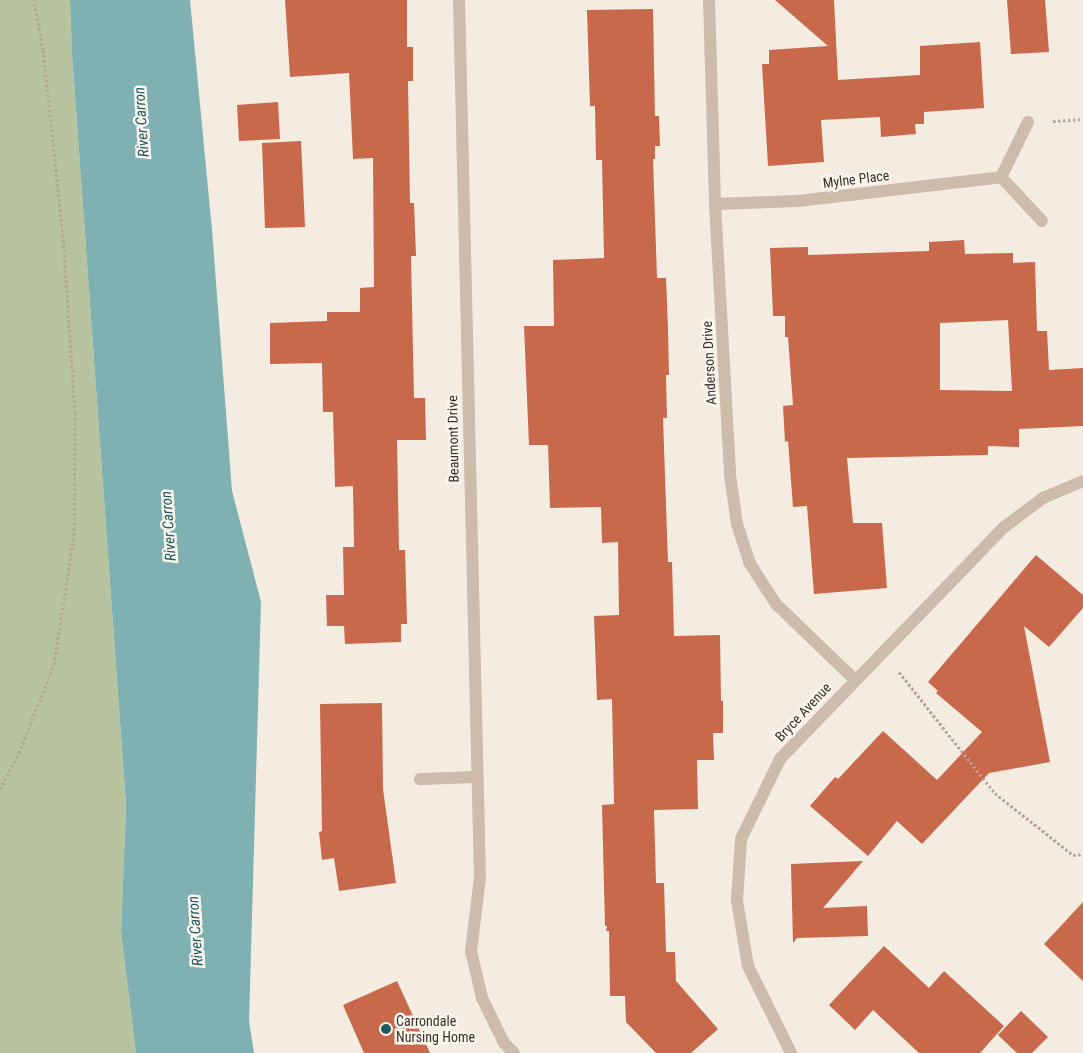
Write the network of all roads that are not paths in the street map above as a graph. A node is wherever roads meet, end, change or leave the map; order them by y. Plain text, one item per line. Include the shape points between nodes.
1 (459, 0) edge
2 (709, 0) edge
3 (1028, 122) dead end
4 (1001, 177) junction
5 (715, 204) junction
6 (1042, 220) dead end
7 (1083, 481) edge
8 (855, 680) junction
9 (476, 777) junction
10 (420, 779) dead end
11 (514, 1053) edge
12 (791, 1053) edge

1 - 9 street, Beaumont Drive
2 - 5 street, Anderson Drive
3 - 4 street
4 - 5 street, Mylne Place via 798,201
4 - 6 street
5 - 8 street, Anderson Drive via 730,475 737,524 749,562 776,604
7 - 8 street, Bryce Avenue via 1043,498 1003,528
8 - 12 street, Bryce Avenue via 780,759 741,839 737,900 748,966
9 - 10 street
9 - 11 street, Beaumont Drive via 480,877 471,951 482,998 504,1043

